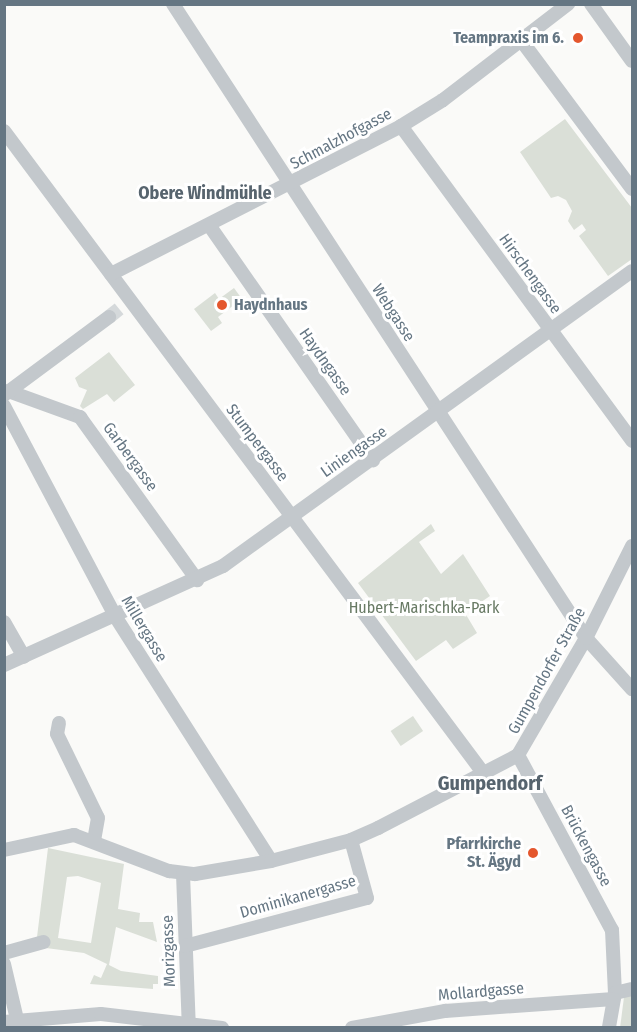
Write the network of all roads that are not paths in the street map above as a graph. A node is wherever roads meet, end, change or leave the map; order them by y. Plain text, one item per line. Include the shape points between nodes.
1 (173, 4) edge
2 (568, 4) edge
3 (591, 4) edge
4 (521, 40) junction
5 (633, 61) edge
6 (401, 126) junction
7 (4, 132) edge
8 (289, 184) junction
9 (633, 189) edge
10 (209, 225) junction
11 (633, 271) edge
12 (111, 274) junction
13 (119, 309) junction
14 (549, 329) junction
15 (6, 393) edge
16 (4, 406) edge
17 (438, 411) junction
18 (633, 441) edge
19 (374, 460) junction
20 (292, 517) junction
21 (633, 546) edge
22 (629, 564) edge
23 (197, 580) junction
24 (115, 616) junction
25 (4, 622) edge
26 (586, 638) junction
27 (24, 657) junction
28 (4, 665) edge
29 (633, 689) edge
30 (59, 723) dead end
31 (518, 755) junction
32 (484, 774) junction
33 (94, 840) junction
34 (351, 840) junction
35 (4, 850) edge
36 (271, 861) junction
37 (183, 874) junction
38 (44, 942) dead end
39 (184, 946) junction
40 (4, 953) edge
41 (4, 964) edge
42 (633, 990) edge
43 (614, 996) junction
44 (429, 1013) junction
45 (14, 1024) edge
46 (189, 1026) edge
47 (222, 1028) edge
48 (352, 1028) edge
49 (430, 1028) edge
50 (609, 1028) edge

1 - 8 street, Webgasse
2 - 4 street, Schmalzhofgasse
3 - 5 street
4 - 6 street, Schmalzhofgasse via 443,100
4 - 9 street
6 - 8 street, Schmalzhofgasse
6 - 14 street, Hirschengasse
7 - 12 street, Stumpergasse
8 - 10 street, Schmalzhofgasse
8 - 17 street, Webgasse
10 - 12 street, Schmalzhofgasse
10 - 19 street, Haydngasse
11 - 14 street, Liniengasse
12 - 13 street, Stumpergasse
13 - 15 street
13 - 20 street, Stumpergasse
14 - 17 street, Liniengasse
14 - 18 street, Hirschengasse
15 - 23 street, Garbergasse via 71,410 80,417
16 - 24 street, Millergasse
17 - 19 street, Liniengasse
17 - 26 street, Webgasse
19 - 20 street, Liniengasse
20 - 23 street, Liniengasse
20 - 32 street, Stumpergasse
21 - 22 street, Gumpendorfer Straße
22 - 26 street, Gumpendorfer Straße
23 - 24 street, Liniengasse
24 - 27 street, Liniengasse
24 - 36 street, Millergasse
25 - 27 street
26 - 29 street, Webgasse
26 - 31 street, Gumpendorfer Straße
27 - 28 street, Liniengasse
30 - 33 street via 57,734 98,818
31 - 32 street, Gumpendorfer Straße
31 - 43 street, Brückengasse via 612,930
32 - 34 street, Gumpendorfer Straße
33 - 35 street, Gumpendorfer Straße via 55,837
33 - 37 street, Gumpendorfer Straße
34 - 36 street, Gumpendorfer Straße
34 - 39 street, Dominikanergasse via 367,898
36 - 37 street, Gumpendorfer Straße
37 - 39 street, Morizgasse
38 - 40 street
39 - 46 street, Morizgasse
41 - 45 street
42 - 43 street, Mollardgasse
43 - 44 street, Mollardgasse
43 - 50 street, Brückengasse
44 - 48 street, Mollardgasse
44 - 49 street
45 - 46 street via 101,1014
46 - 47 street

